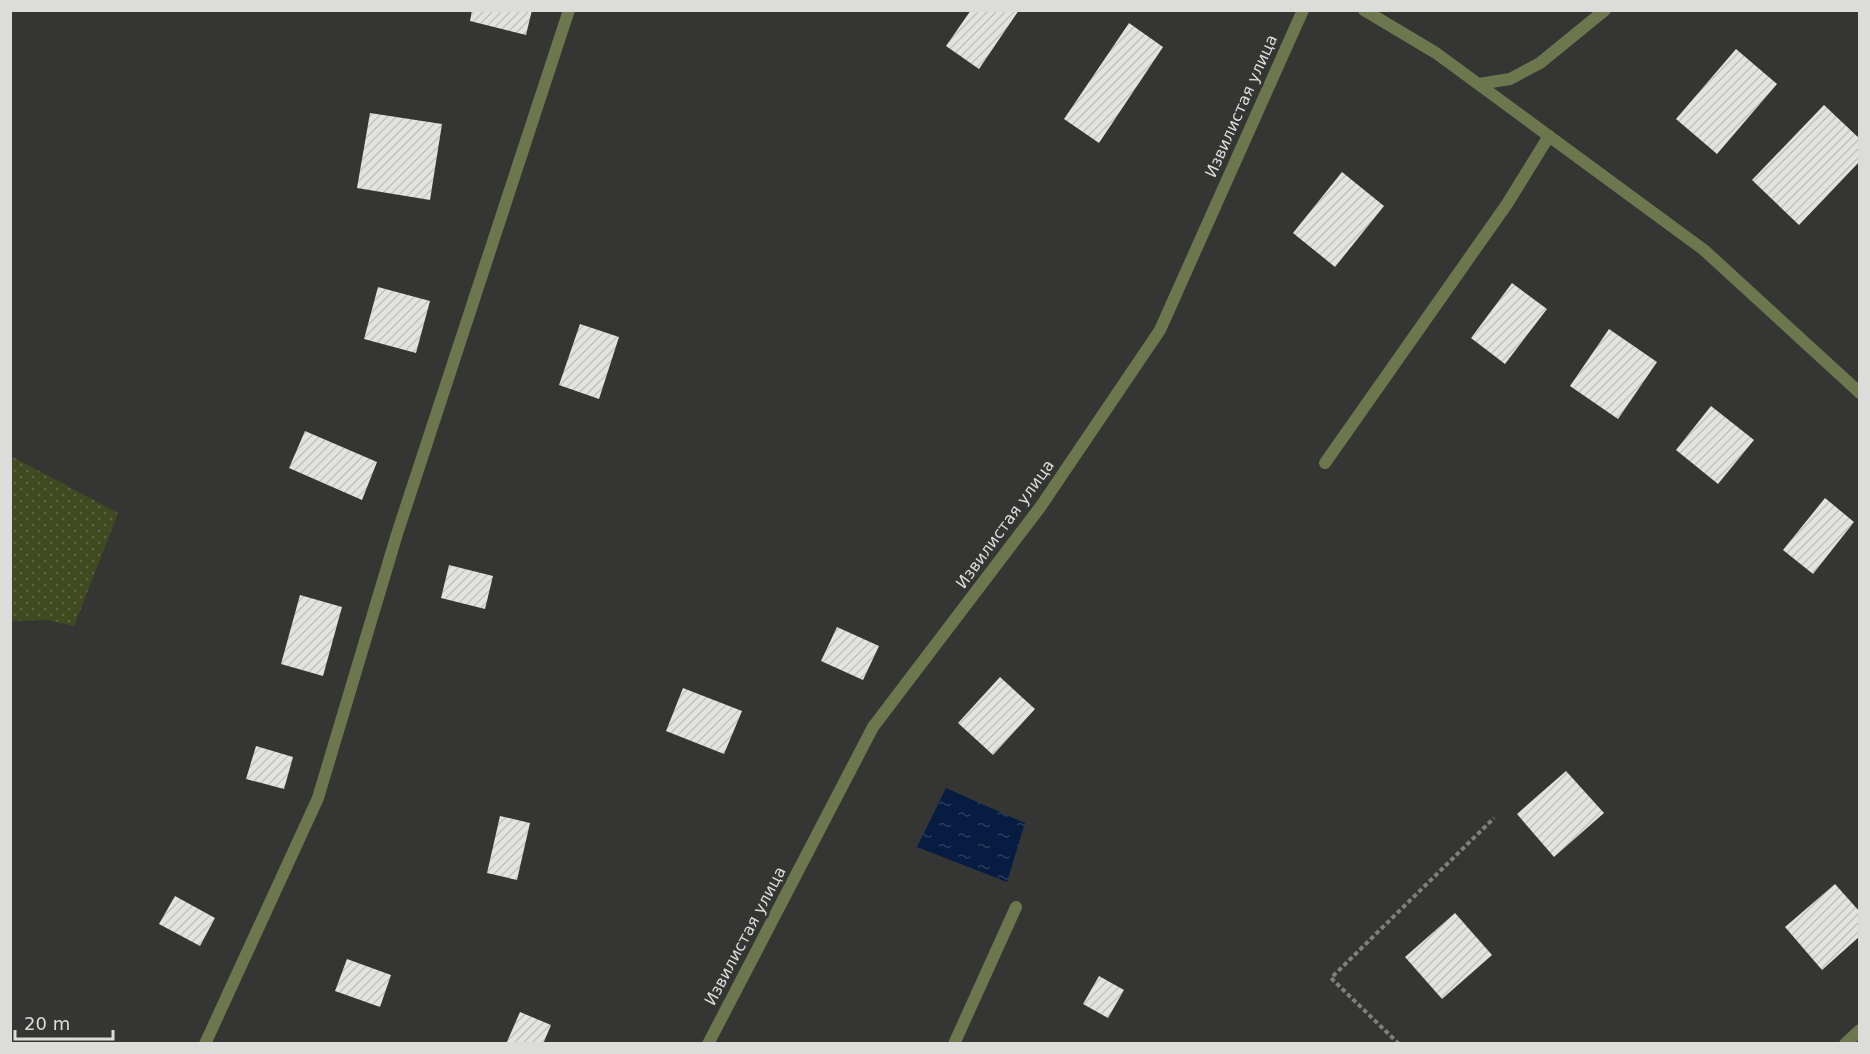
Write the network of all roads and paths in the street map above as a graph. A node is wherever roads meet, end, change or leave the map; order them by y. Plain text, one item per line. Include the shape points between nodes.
1 (569, 10) edge
2 (1303, 10) edge
3 (1364, 10) edge
4 (1605, 10) edge
5 (1479, 84) junction
6 (1549, 136) junction
7 (1860, 393) edge
8 (1325, 463) dead end
9 (1494, 818) dead end
10 (1016, 907) dead end
11 (1860, 1030) edge
12 (205, 1044) edge
13 (708, 1044) edge
14 (954, 1044) edge
15 (1399, 1044) edge
16 (1845, 1044) edge

1 - 12 street via 398,534 318,798
2 - 13 street, Извилистая улица via 1160,330 1041,506 873,727
3 - 5 street
4 - 5 street via 1540,63 1510,80
5 - 6 street
6 - 7 street via 1704,250
6 - 8 street via 1507,204
9 - 15 path via 1331,978
10 - 14 street
11 - 16 street

